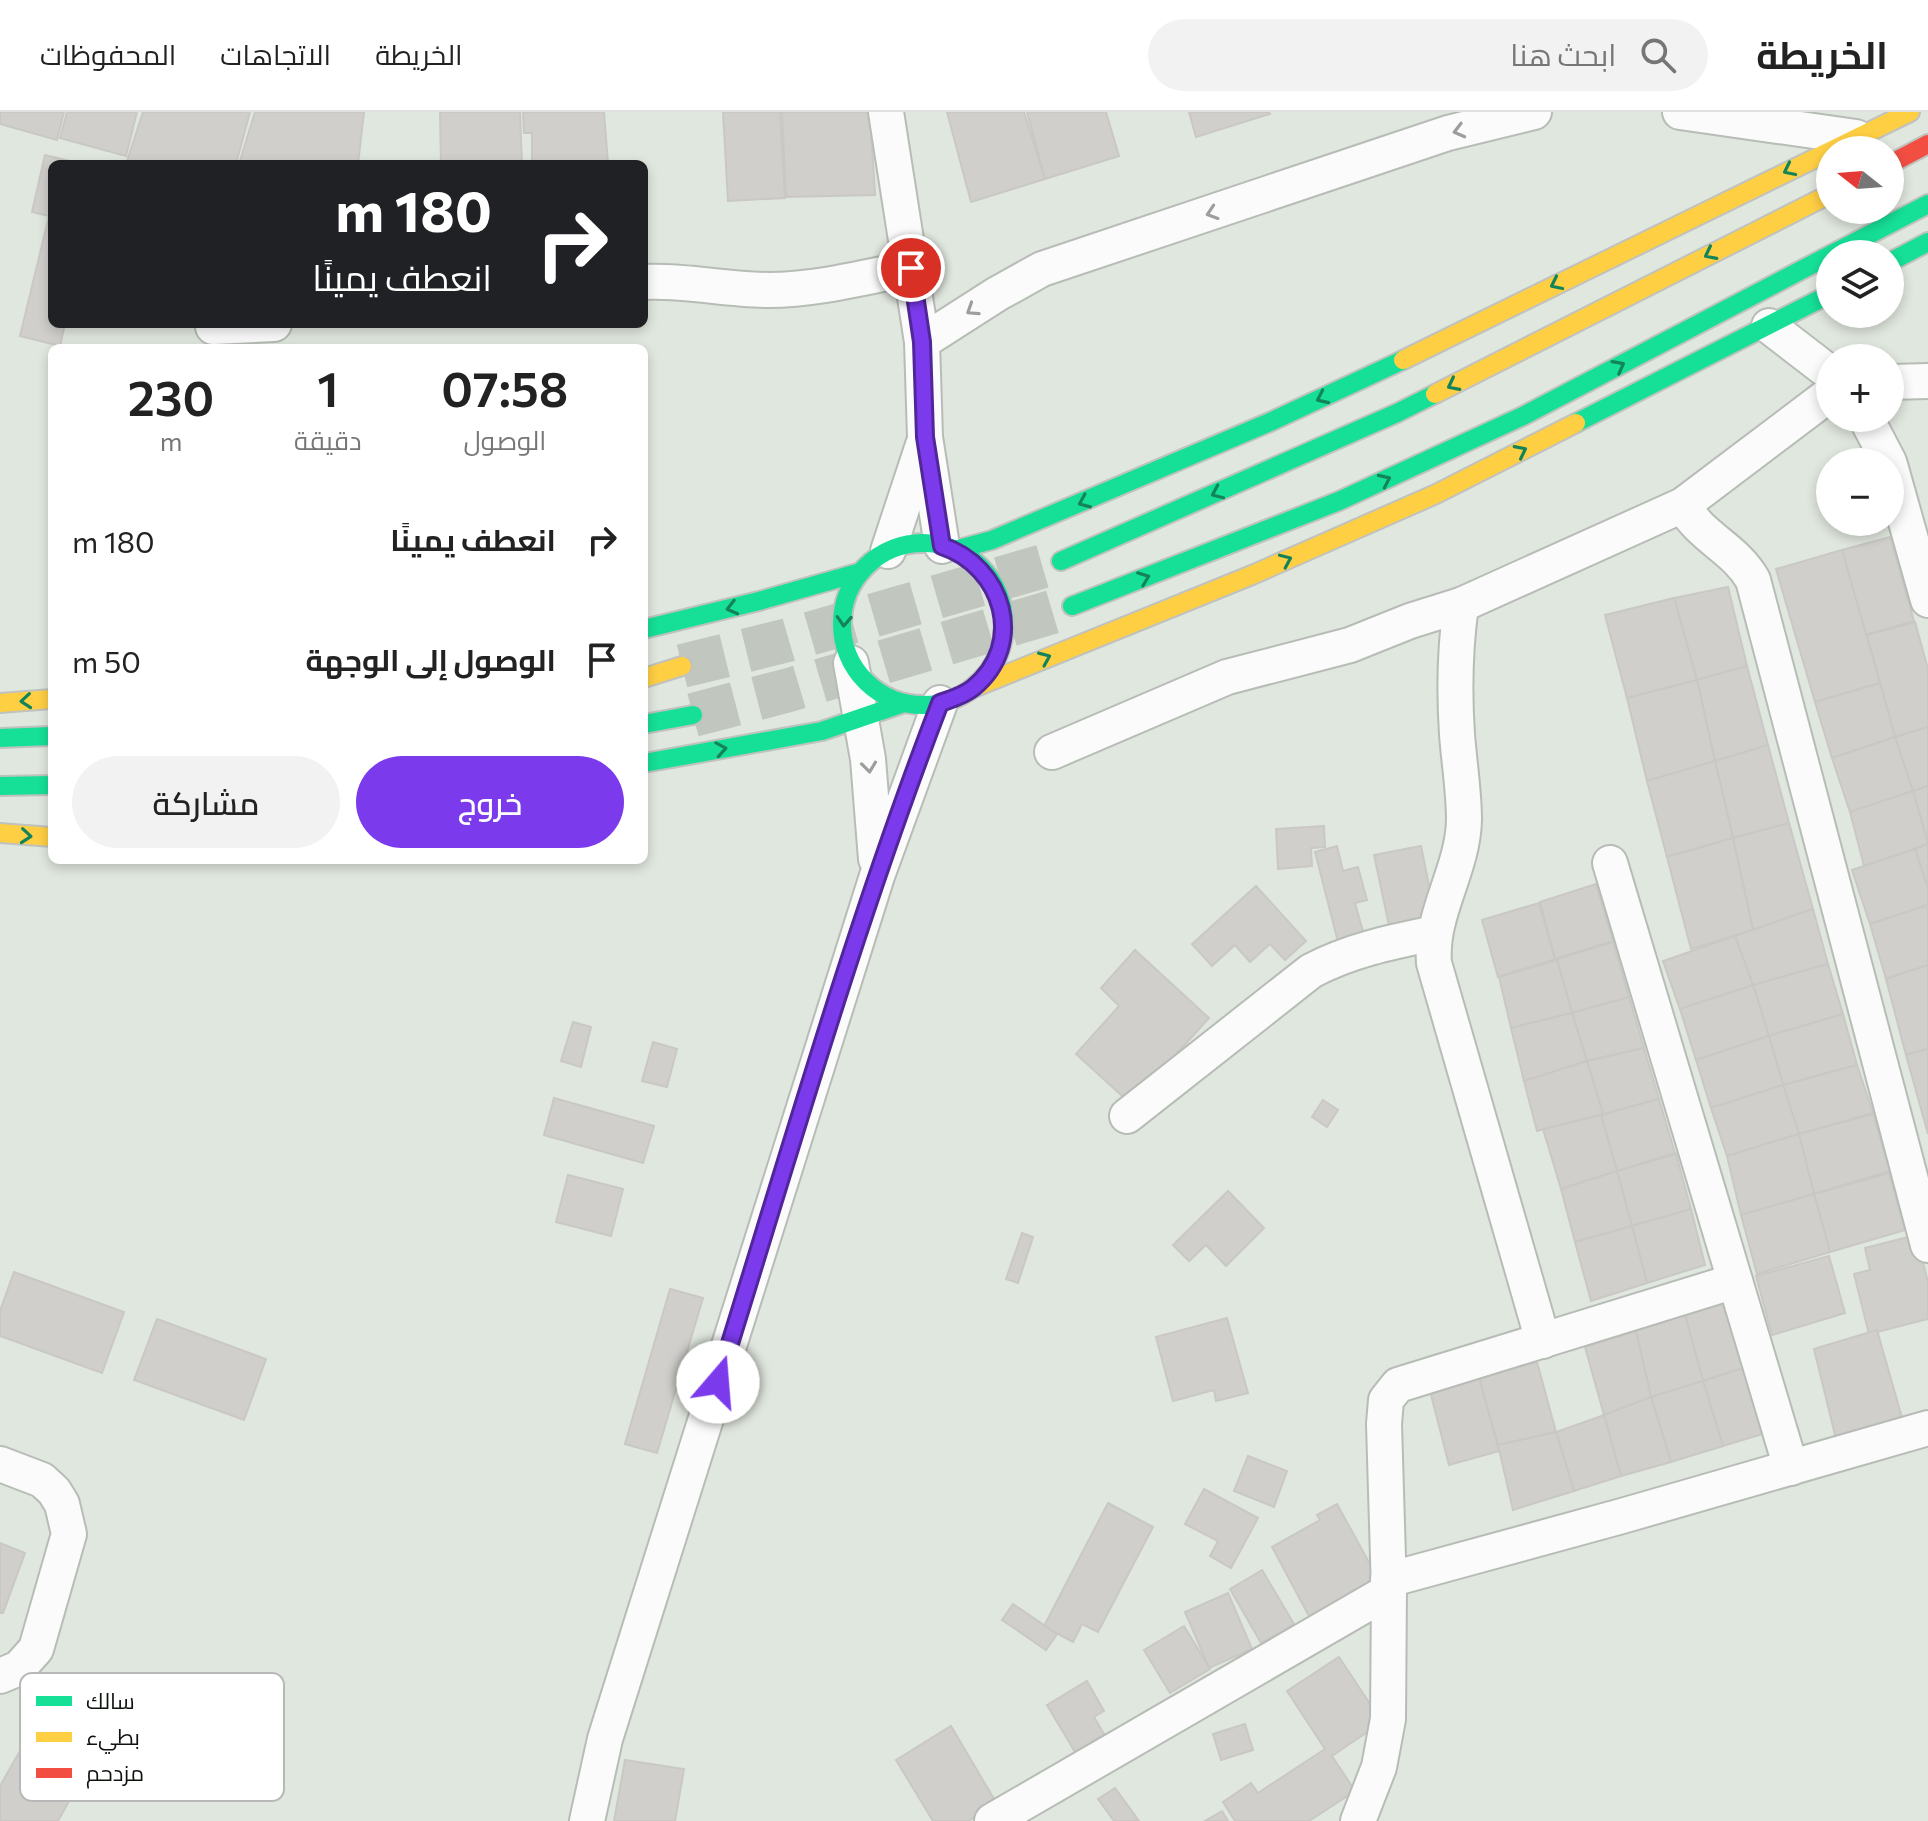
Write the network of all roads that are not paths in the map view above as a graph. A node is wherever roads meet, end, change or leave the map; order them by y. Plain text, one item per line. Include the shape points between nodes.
1 (886, 112) edge
2 (1534, 112) edge
3 (1680, 112) edge
4 (1910, 112) edge
5 (1849, 136) edge
6 (1858, 136) edge
7 (1928, 144) edge
8 (1816, 157) edge
9 (1904, 157) edge
10 (1816, 201) edge
11 (1928, 204) edge
12 (1858, 240) edge
13 (1928, 242) edge
14 (1904, 255) edge
15 (1816, 262) edge
16 (911, 268) junction
17 (648, 282) edge
18 (1816, 301) edge
19 (1769, 326) junction
20 (922, 342) junction
21 (1816, 362) edge
22 (1928, 381) edge
23 (1904, 382) edge
24 (1816, 405) edge
25 (925, 437) junction
26 (1683, 505) junction
27 (1904, 514) edge
28 (948, 548) junction
29 (888, 551) junction
30 (1061, 561) tunnel mouth
31 (861, 572) junction
32 (1928, 600) edge
33 (1461, 605) junction
34 (1072, 606) tunnel mouth
35 (648, 628) edge
36 (851, 663) junction
37 (682, 666) tunnel mouth
38 (648, 677) edge
39 (973, 688) junction
40 (48, 699) edge
41 (0, 703) edge
42 (904, 703) junction
43 (940, 703) junction
44 (693, 715) tunnel mouth
45 (862, 720) junction
46 (648, 723) edge
47 (48, 736) edge
48 (0, 738) edge
49 (1052, 752) dead end
50 (648, 762) edge
51 (48, 785) edge
52 (0, 786) edge
53 (0, 833) edge
54 (48, 837) edge
55 (1610, 863) dead end
56 (877, 876) junction
57 (1435, 933) junction
58 (1127, 1116) dead end
59 (1928, 1245) edge
60 (1735, 1281) junction
61 (1543, 1341) junction
62 (1928, 1428) edge
63 (0, 1464) edge
64 (1791, 1468) junction
65 (1388, 1586) junction
66 (0, 1676) edge
67 (587, 1821) edge
68 (992, 1821) edge
69 (1358, 1821) edge

1 - 16 street
2 -> 20 street via 1448,133 1042,269
3 - 5 street
4 - 6 highway
7 - 9 highway
8 -> 28 highway via 1284,416 992,540
10 -> 30 highway via 1397,413
11 - 12 highway
13 - 14 highway
34 -> 15 highway via 1339,501 1467,442
16 - 17 street via 769,290
16 - 20 street
18 - 19 highway
19 - 21 street
39 -> 19 highway via 1436,494
20 - 25 street
22 - 23 street
24 - 26 street
25 - 28 street
25 - 29 street
26 - 33 street
26 - 59 street via 1698,528 1734,555 1753,580
27 - 32 street
28 - 29 highway via 915,544
28 - 39 highway via 985,573 1001,605 995,659
29 - 31 highway
31 -> 35 highway
31 -> 36 highway via 842,616
33 - 49 street via 1350,645 1227,677
33 - 57 street via 1455,677 1464,819 1455,871
36 - 42 highway via 873,689
36 - 45 street
37 - 38 highway
39 - 43 highway
40 -> 41 highway
42 - 43 highway
42 - 45 highway
43 - 56 street
44 - 46 highway
50 -> 45 highway
45 -> 56 street
47 - 48 highway
51 - 52 highway
53 -> 54 highway
55 - 60 street
56 - 67 street via 610,1724
57 - 58 street via 1369,946 1311,971
57 - 61 street via 1437,977
60 - 61 street
60 - 64 street
61 - 65 street via 1398,1385 1386,1400
62 - 64 street
63 - 66 street via 42,1480 54,1491 69,1534 36,1649 19,1668
64 - 65 street
65 - 68 street
65 - 69 street via 1388,1719 1379,1767

